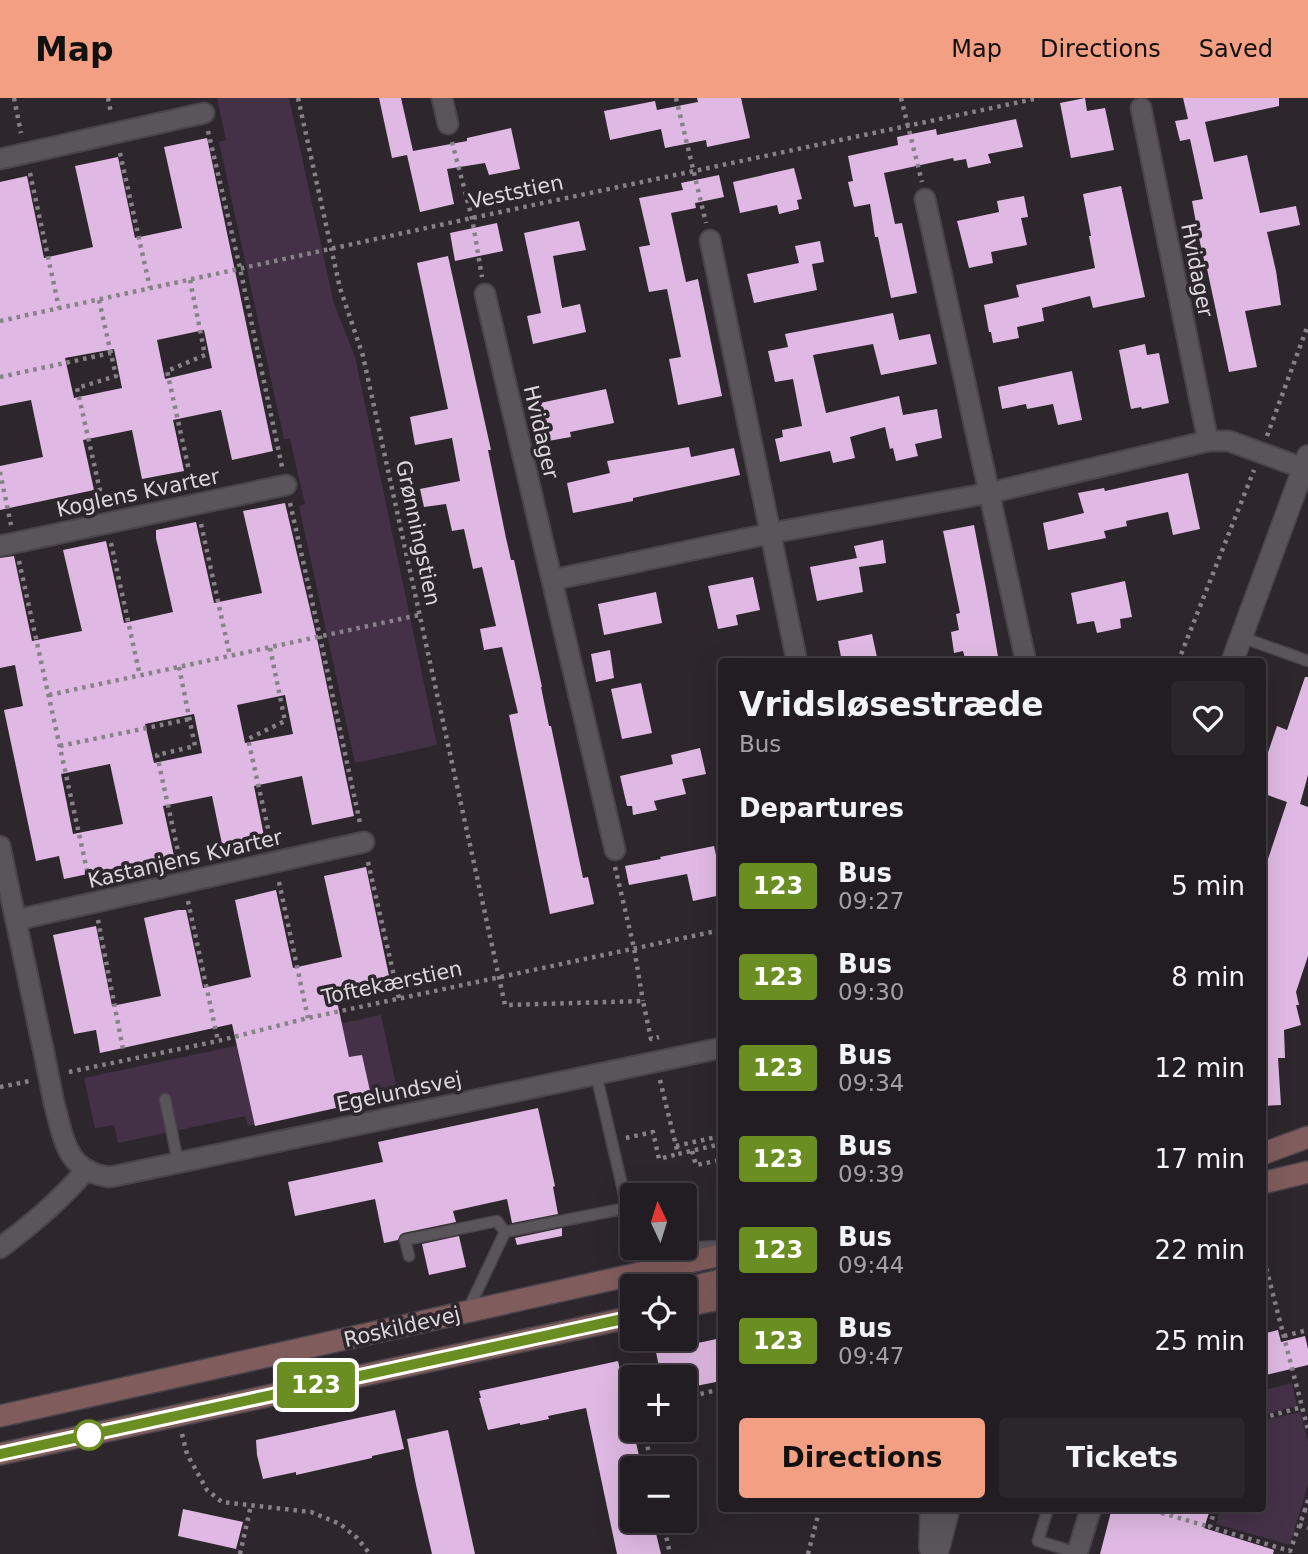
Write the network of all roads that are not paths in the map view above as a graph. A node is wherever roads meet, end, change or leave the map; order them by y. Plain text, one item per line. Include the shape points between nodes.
1 (442, 98) edge
2 (1141, 108) dead end
3 (204, 113) road end
4 (448, 124) road end
5 (0, 159) edge
6 (925, 199) road end
7 (710, 240) road end
8 (485, 294) road end
9 (1208, 441) junction
10 (1306, 465) edge
11 (286, 485) road end
12 (989, 493) junction
13 (772, 533) junction
14 (8, 544) edge
15 (552, 580) junction
16 (1241, 637) junction
17 (796, 658) edge
18 (1025, 658) edge
19 (1233, 658) edge
20 (1308, 661) edge
21 (364, 842) road end
22 (0, 846) edge
23 (615, 850) road end
24 (16, 920) junction
25 (718, 1049) edge
26 (596, 1074) junction
27 (165, 1099) dead end
28 (1308, 1129) edge
29 (1308, 1137) edge
30 (1266, 1138) edge
31 (1266, 1153) edge
32 (178, 1162) junction
33 (86, 1170) junction
34 (1308, 1172) edge
35 (1266, 1182) edge
36 (621, 1183) edge
37 (620, 1209) edge
38 (505, 1232) junction
39 (718, 1246) edge
40 (697, 1247) edge
41 (0, 1248) edge
42 (409, 1256) dead end
43 (718, 1256) edge
44 (718, 1281) edge
45 (697, 1286) edge
46 (718, 1299) edge
47 (697, 1303) edge
48 (620, 1311) edge
49 (467, 1313) junction
50 (620, 1319) edge
51 (582, 1327) junction
52 (0, 1416) edge
53 (0, 1454) edge
54 (931, 1512) edge
55 (948, 1512) edge
56 (1047, 1512) edge
57 (1090, 1512) edge
58 (930, 1554) edge
59 (937, 1554) edge
60 (1077, 1554) edge

1 - 4 street
2 - 9 street, Hvidager
3 - 5 street
6 - 12 street
7 - 13 street
8 - 15 street, Hvidager
9 - 10 street via 1229,441
9 - 12 street
10 - 16 street
11 - 14 street, Koglens Kvarter
12 - 13 street
12 - 18 street
13 - 15 street
13 - 17 street
15 - 23 street, Hvidager
16 - 19 street
16 - 20 lane
21 - 24 street, Kastanjens Kvarter
22 - 24 street
24 - 33 street, bridge via 66,1150
25 - 26 street, Egelundsvej
26 - 32 street, Egelundsvej
26 - 36 lane
27 - 32 lane
28 - 30 main road
29 - 31 main road
32 - 33 street, Egelundsvej via 110,1177
33 - 41 street via 72,1188
34 - 35 main road
37 - 38 lane
38 - 42 lane via 497,1221 405,1240
38 - 49 lane
39 - 40 lane
43 - 49 main road, Roskildevej
44 - 45 main road
46 - 47 main road
48 - 51 main road
49 - 52 main road, Roskildevej
50 - 51 main road, Roskildevej
51 - 53 main road, Roskildevej
54 - 58 street
55 - 59 street
56 - 60 lane via 1038,1541
57 - 60 street

